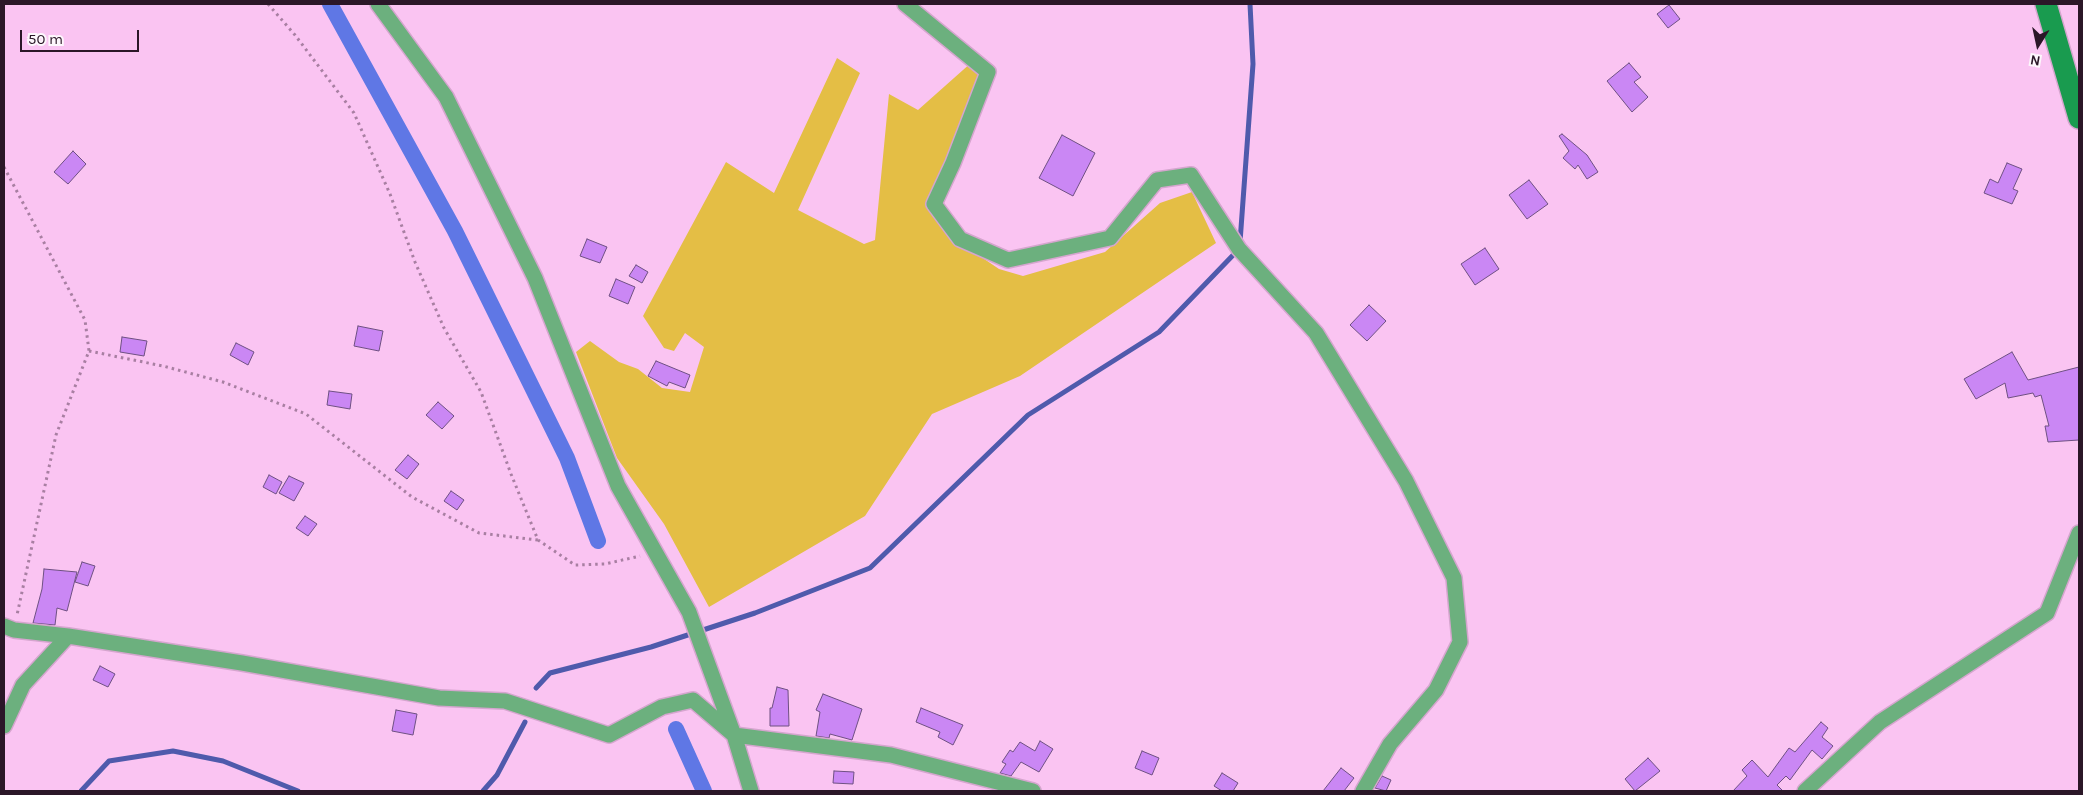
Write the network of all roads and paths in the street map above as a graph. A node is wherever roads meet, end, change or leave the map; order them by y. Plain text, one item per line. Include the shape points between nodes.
1 (268, 4) edge
2 (378, 4) edge
3 (905, 4) edge
4 (2046, 4) edge
5 (2079, 118) edge
6 (4, 167) edge
7 (89, 351) junction
8 (2079, 533) edge
9 (538, 540) junction
10 (656, 553) junction
11 (9, 628) edge
12 (68, 636) junction
13 (4, 726) edge
14 (734, 735) junction
15 (751, 791) edge
16 (1032, 791) edge
17 (1363, 791) edge
18 (1805, 791) edge

1 - 9 path via 354,113 444,328 481,392
2 - 10 street via 446,97 535,278 618,486
3 - 17 street via 988,72 934,204 960,240 1008,260 1110,238 1157,180 1192,175 1239,249 1316,333 1406,481 1454,578 1460,642 1436,690 1390,744
4 - 5 street
6 - 7 path via 84,320
7 - 9 path via 223,382 306,414 412,497 470,529 479,533
7 - 11 path via 56,435
8 - 18 street via 2047,613 1880,722
9 - 10 path via 574,566 605,564
10 - 14 street via 689,612
11 - 12 street
12 - 13 street via 23,685
12 - 14 street via 439,698 505,701 609,736 662,707 693,700
14 - 15 street
14 - 16 street via 891,755

